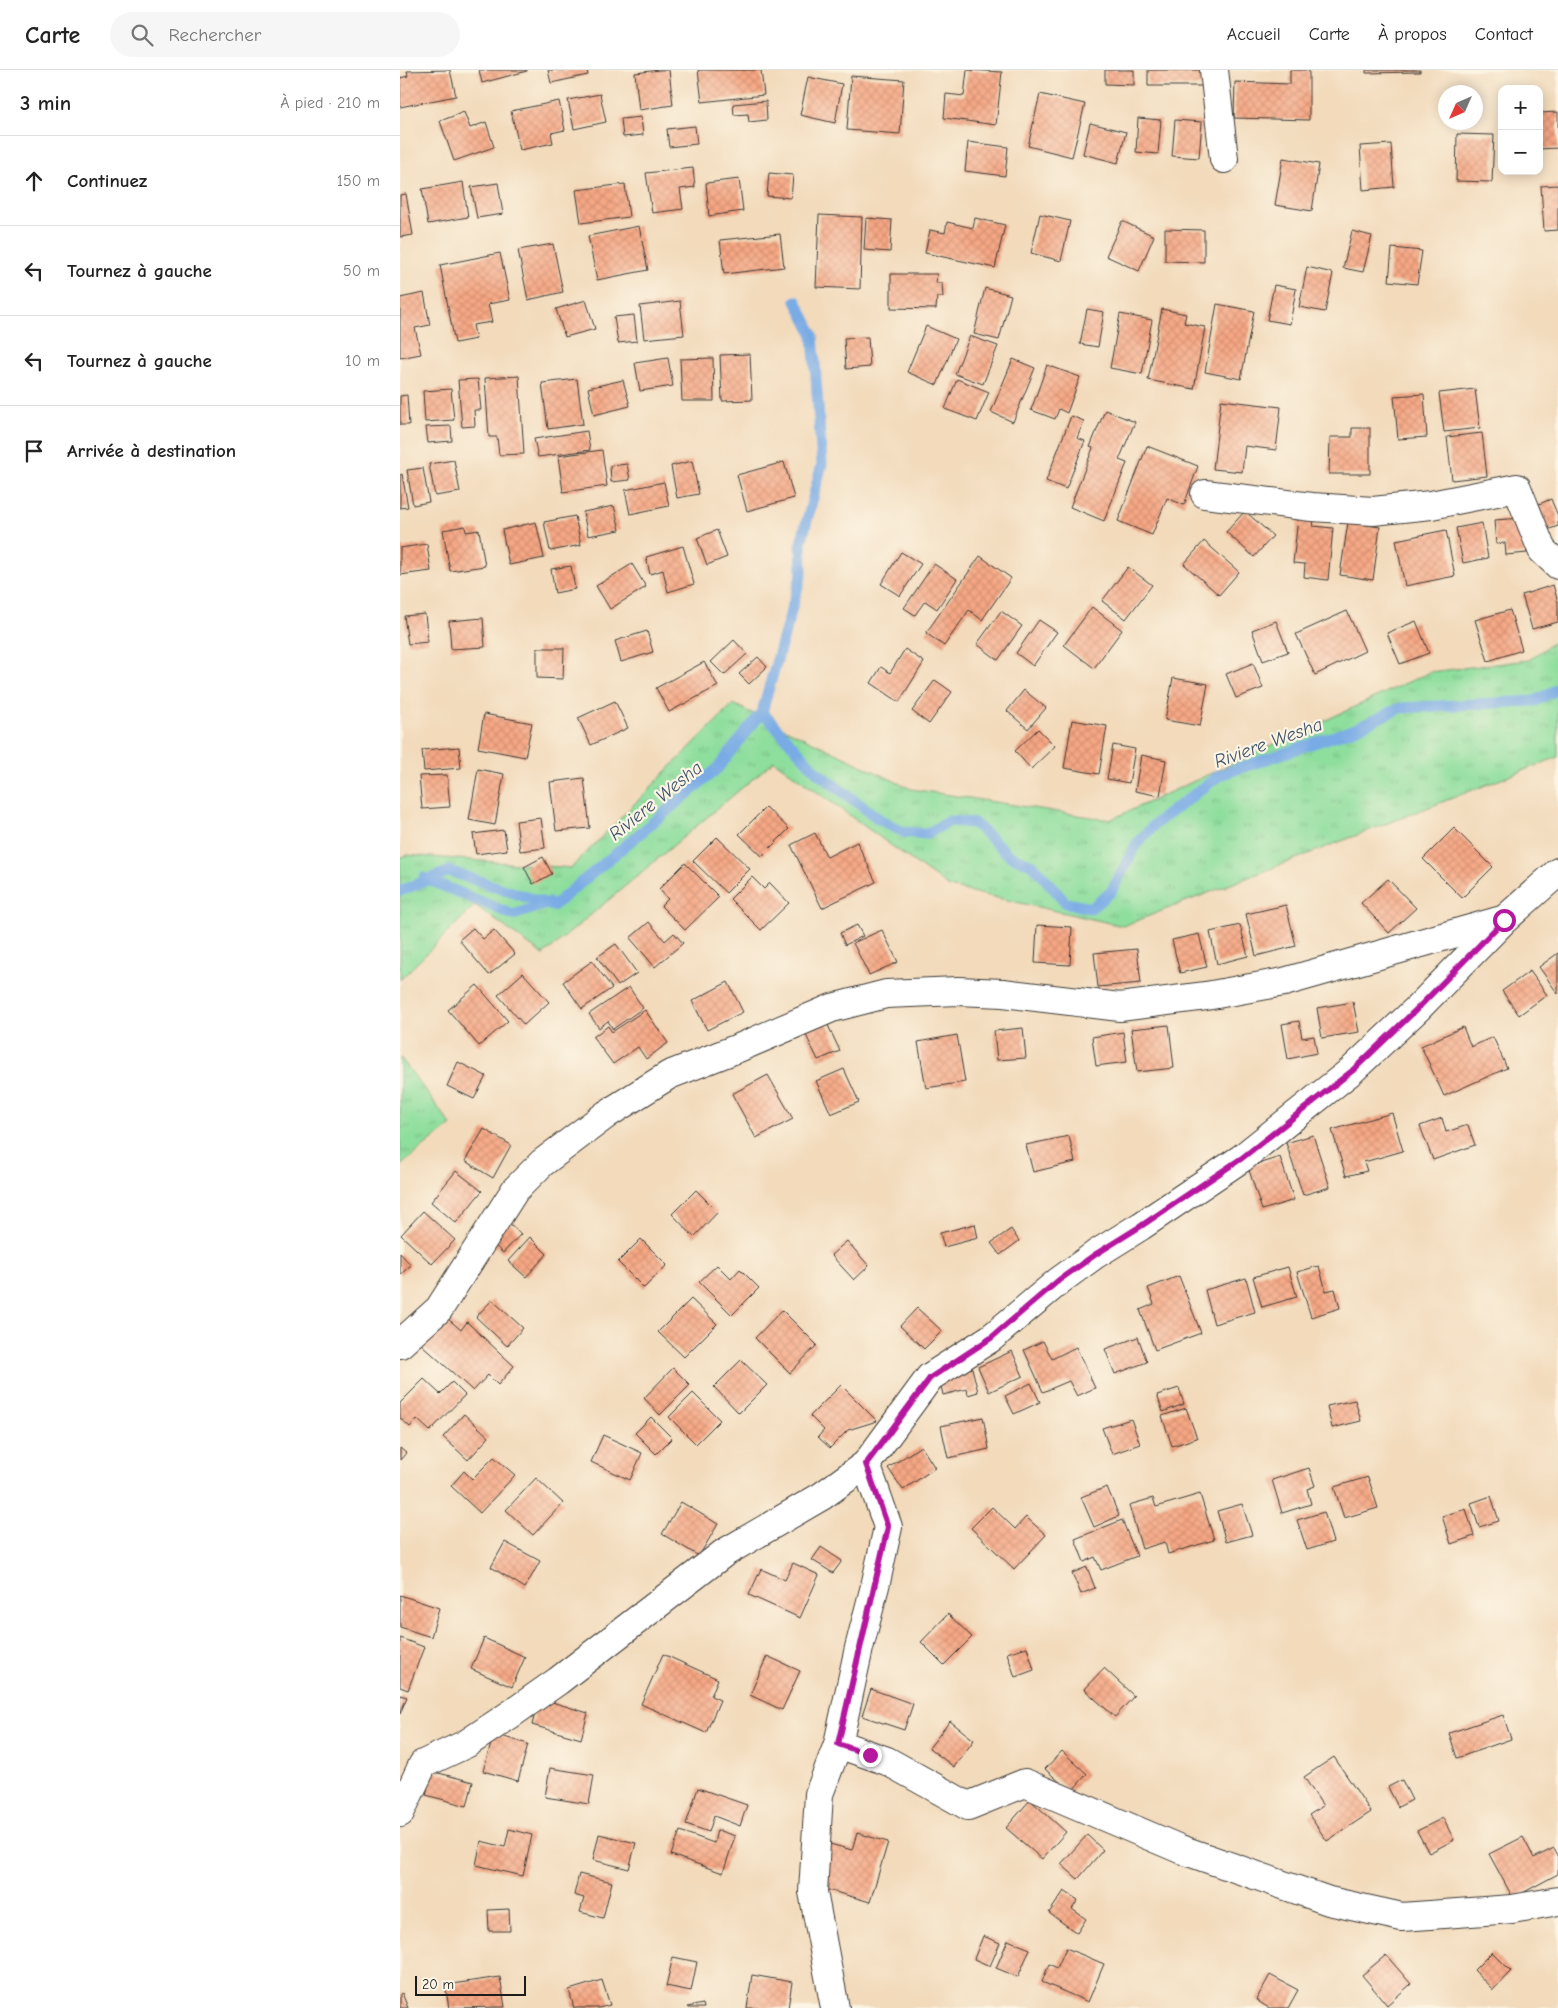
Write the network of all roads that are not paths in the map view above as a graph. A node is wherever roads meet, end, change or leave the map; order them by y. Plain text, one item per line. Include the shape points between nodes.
1 (1214, 70) edge
2 (1224, 159) dead end
3 (1205, 494) dead end
4 (1558, 565) edge
5 (1558, 872) edge
6 (1504, 920) junction
7 (400, 1344) edge
8 (866, 1464) junction
9 (838, 1744) junction
10 (400, 1812) edge
11 (1558, 1901) edge
12 (836, 2008) edge

1 - 2 street
3 - 4 street via 1373,511 1432,505 1517,488 1542,550
5 - 6 street
6 - 7 street via 1284,982 1206,996 1120,1007 958,991 886,994 832,1008 669,1075 607,1114 542,1162 515,1190 439,1309
6 - 8 street via 1352,1071 1242,1158 1059,1280 991,1338 930,1378
8 - 9 street via 888,1527
8 - 10 street via 822,1496 724,1553 512,1714 466,1744 424,1764
9 - 11 street via 887,1760 968,1806 1025,1783 1180,1849 1329,1902 1402,1917 1512,1909
9 - 12 street via 819,1794 813,1892

